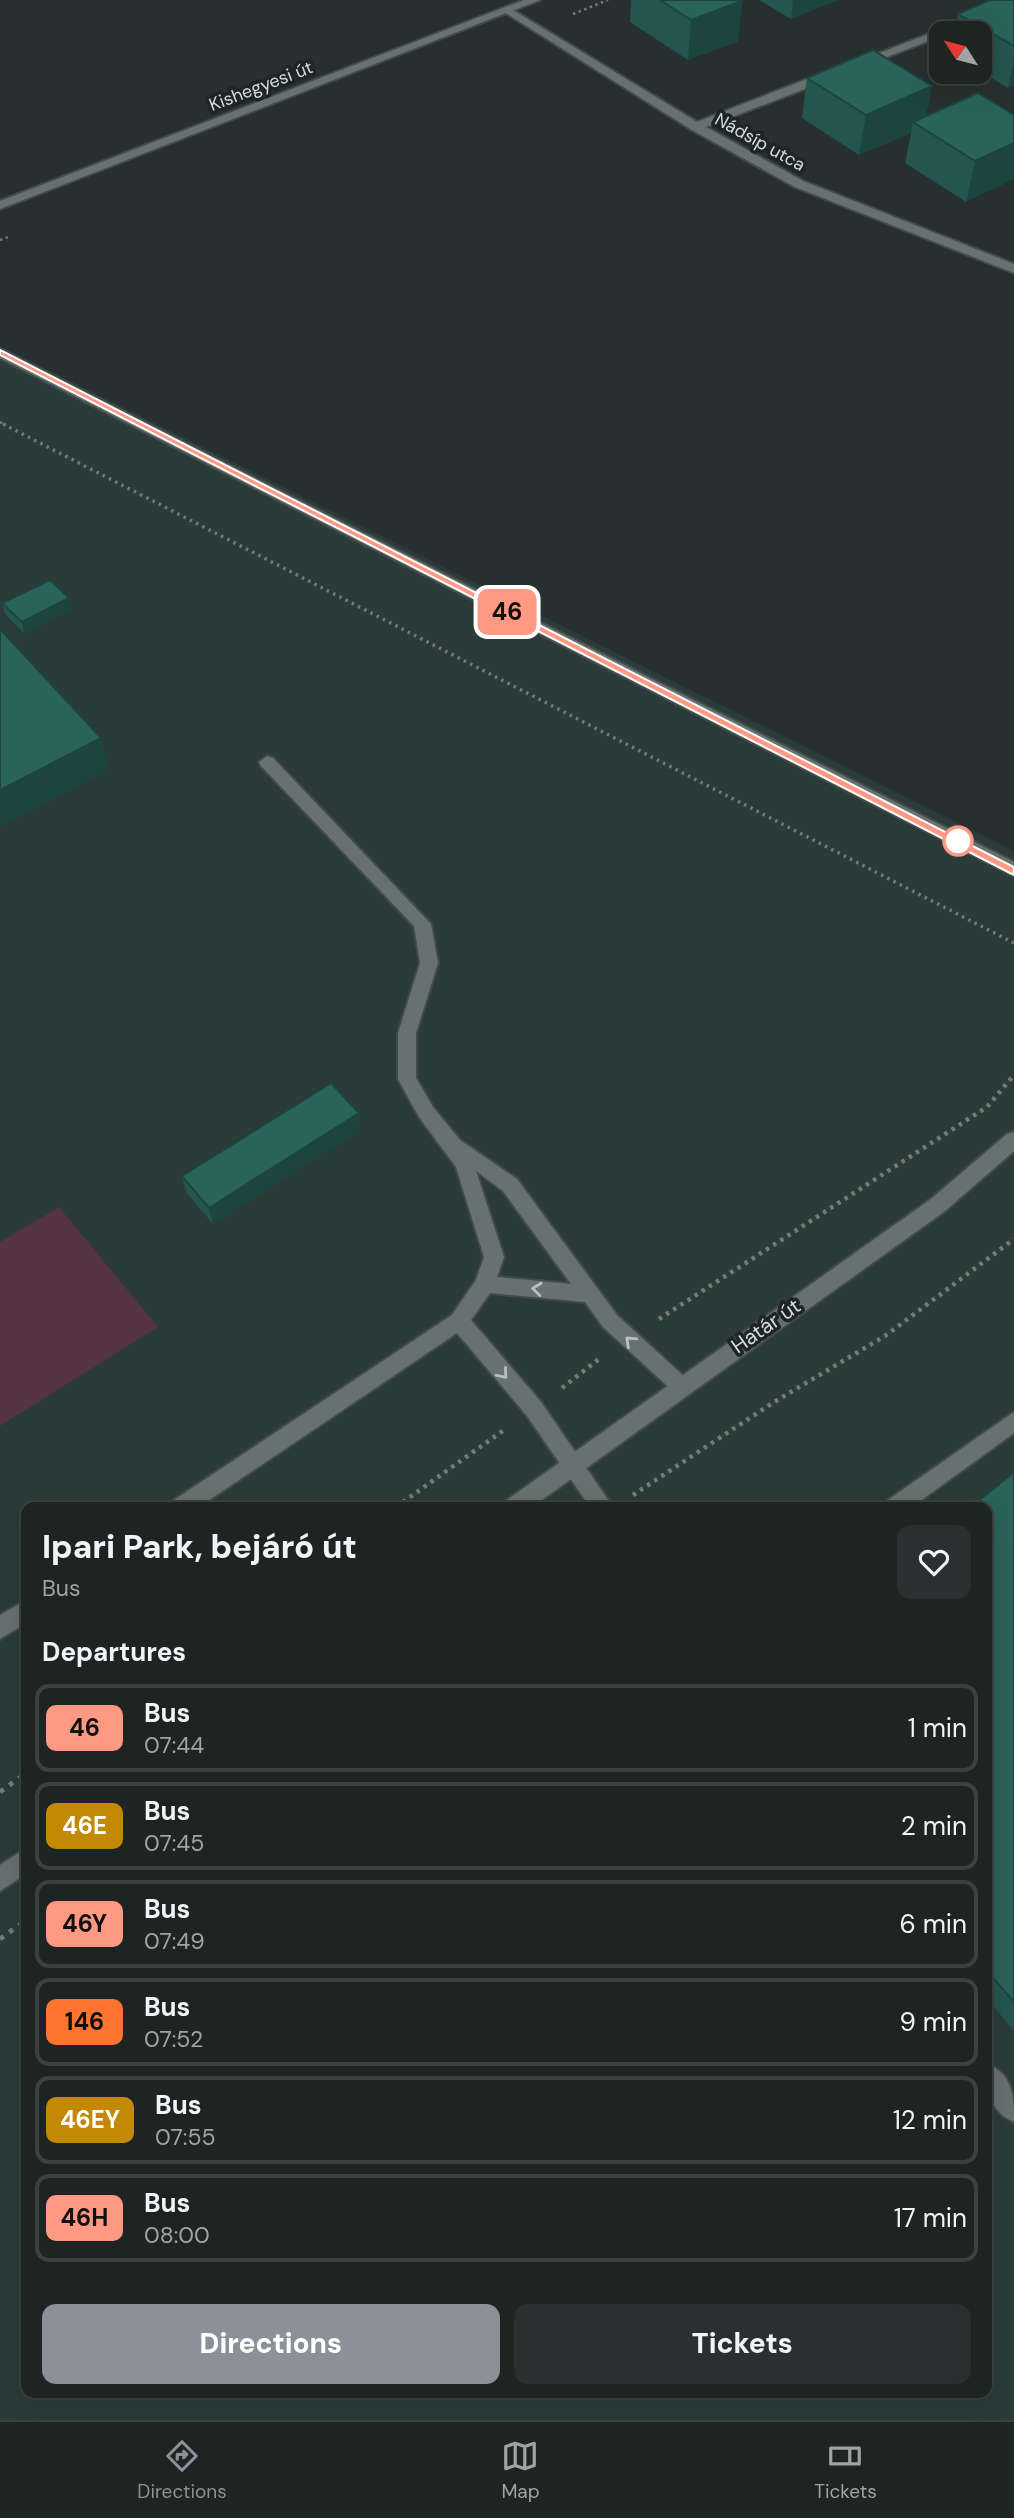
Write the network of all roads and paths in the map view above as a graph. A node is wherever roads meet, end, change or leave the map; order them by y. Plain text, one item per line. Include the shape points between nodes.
1 (534, 0) edge
2 (1014, 4) edge
3 (508, 10) junction
4 (849, 68) edge
5 (836, 72) edge
6 (696, 127) junction
7 (0, 205) edge
8 (1014, 269) edge
9 (0, 353) edge
10 (0, 422) edge
11 (267, 762) dead end
12 (1014, 870) edge
13 (1014, 943) edge
14 (1014, 1075) edge
15 (1014, 1140) edge
16 (452, 1143) junction
17 (1014, 1239) edge
18 (485, 1284) junction
19 (589, 1294) junction
20 (459, 1321) junction
21 (627, 1338) junction
22 (681, 1386) junction
23 (534, 1409) junction
24 (1014, 1421) edge
25 (574, 1463) junction
26 (626, 1499) dead end
27 (188, 1502) edge
28 (403, 1502) edge
29 (521, 1502) edge
30 (600, 1502) edge
31 (902, 1502) edge
32 (21, 1613) edge
33 (0, 1628) edge
34 (21, 1777) edge
35 (0, 1792) edge
36 (21, 1864) edge
37 (0, 1879) edge
38 (21, 1923) edge
39 (0, 1938) edge
40 (992, 2082) edge
41 (1014, 2109) edge

1 - 3 street, Kishegyesi út
2 - 4 street
3 - 6 street, Nádsíp utca
3 - 7 street, Kishegyesi út
5 - 6 street
6 - 8 street, Nádsíp utca via 799,184
9 - 12 street
10 - 13 path
11 - 16 street via 422,924 429,963 407,1033 407,1079 425,1112
14 - 21 path via 988,1107
15 - 22 street, Határ út via 938,1205
16 - 18 street via 465,1166 494,1257
16 - 19 street via 510,1185
17 - 26 path via 885,1336
19 -> 18 street
18 - 20 street
19 - 21 street
20 -> 23 street
20 - 27 street
22 -> 21 street
21 - 23 path
22 - 25 street, Határ út
23 - 25 street
23 - 28 path
24 - 31 street
25 - 29 street, Határ út
25 - 30 street
32 - 33 street
34 - 35 path
36 - 37 street
38 - 39 path
40 - 41 street

